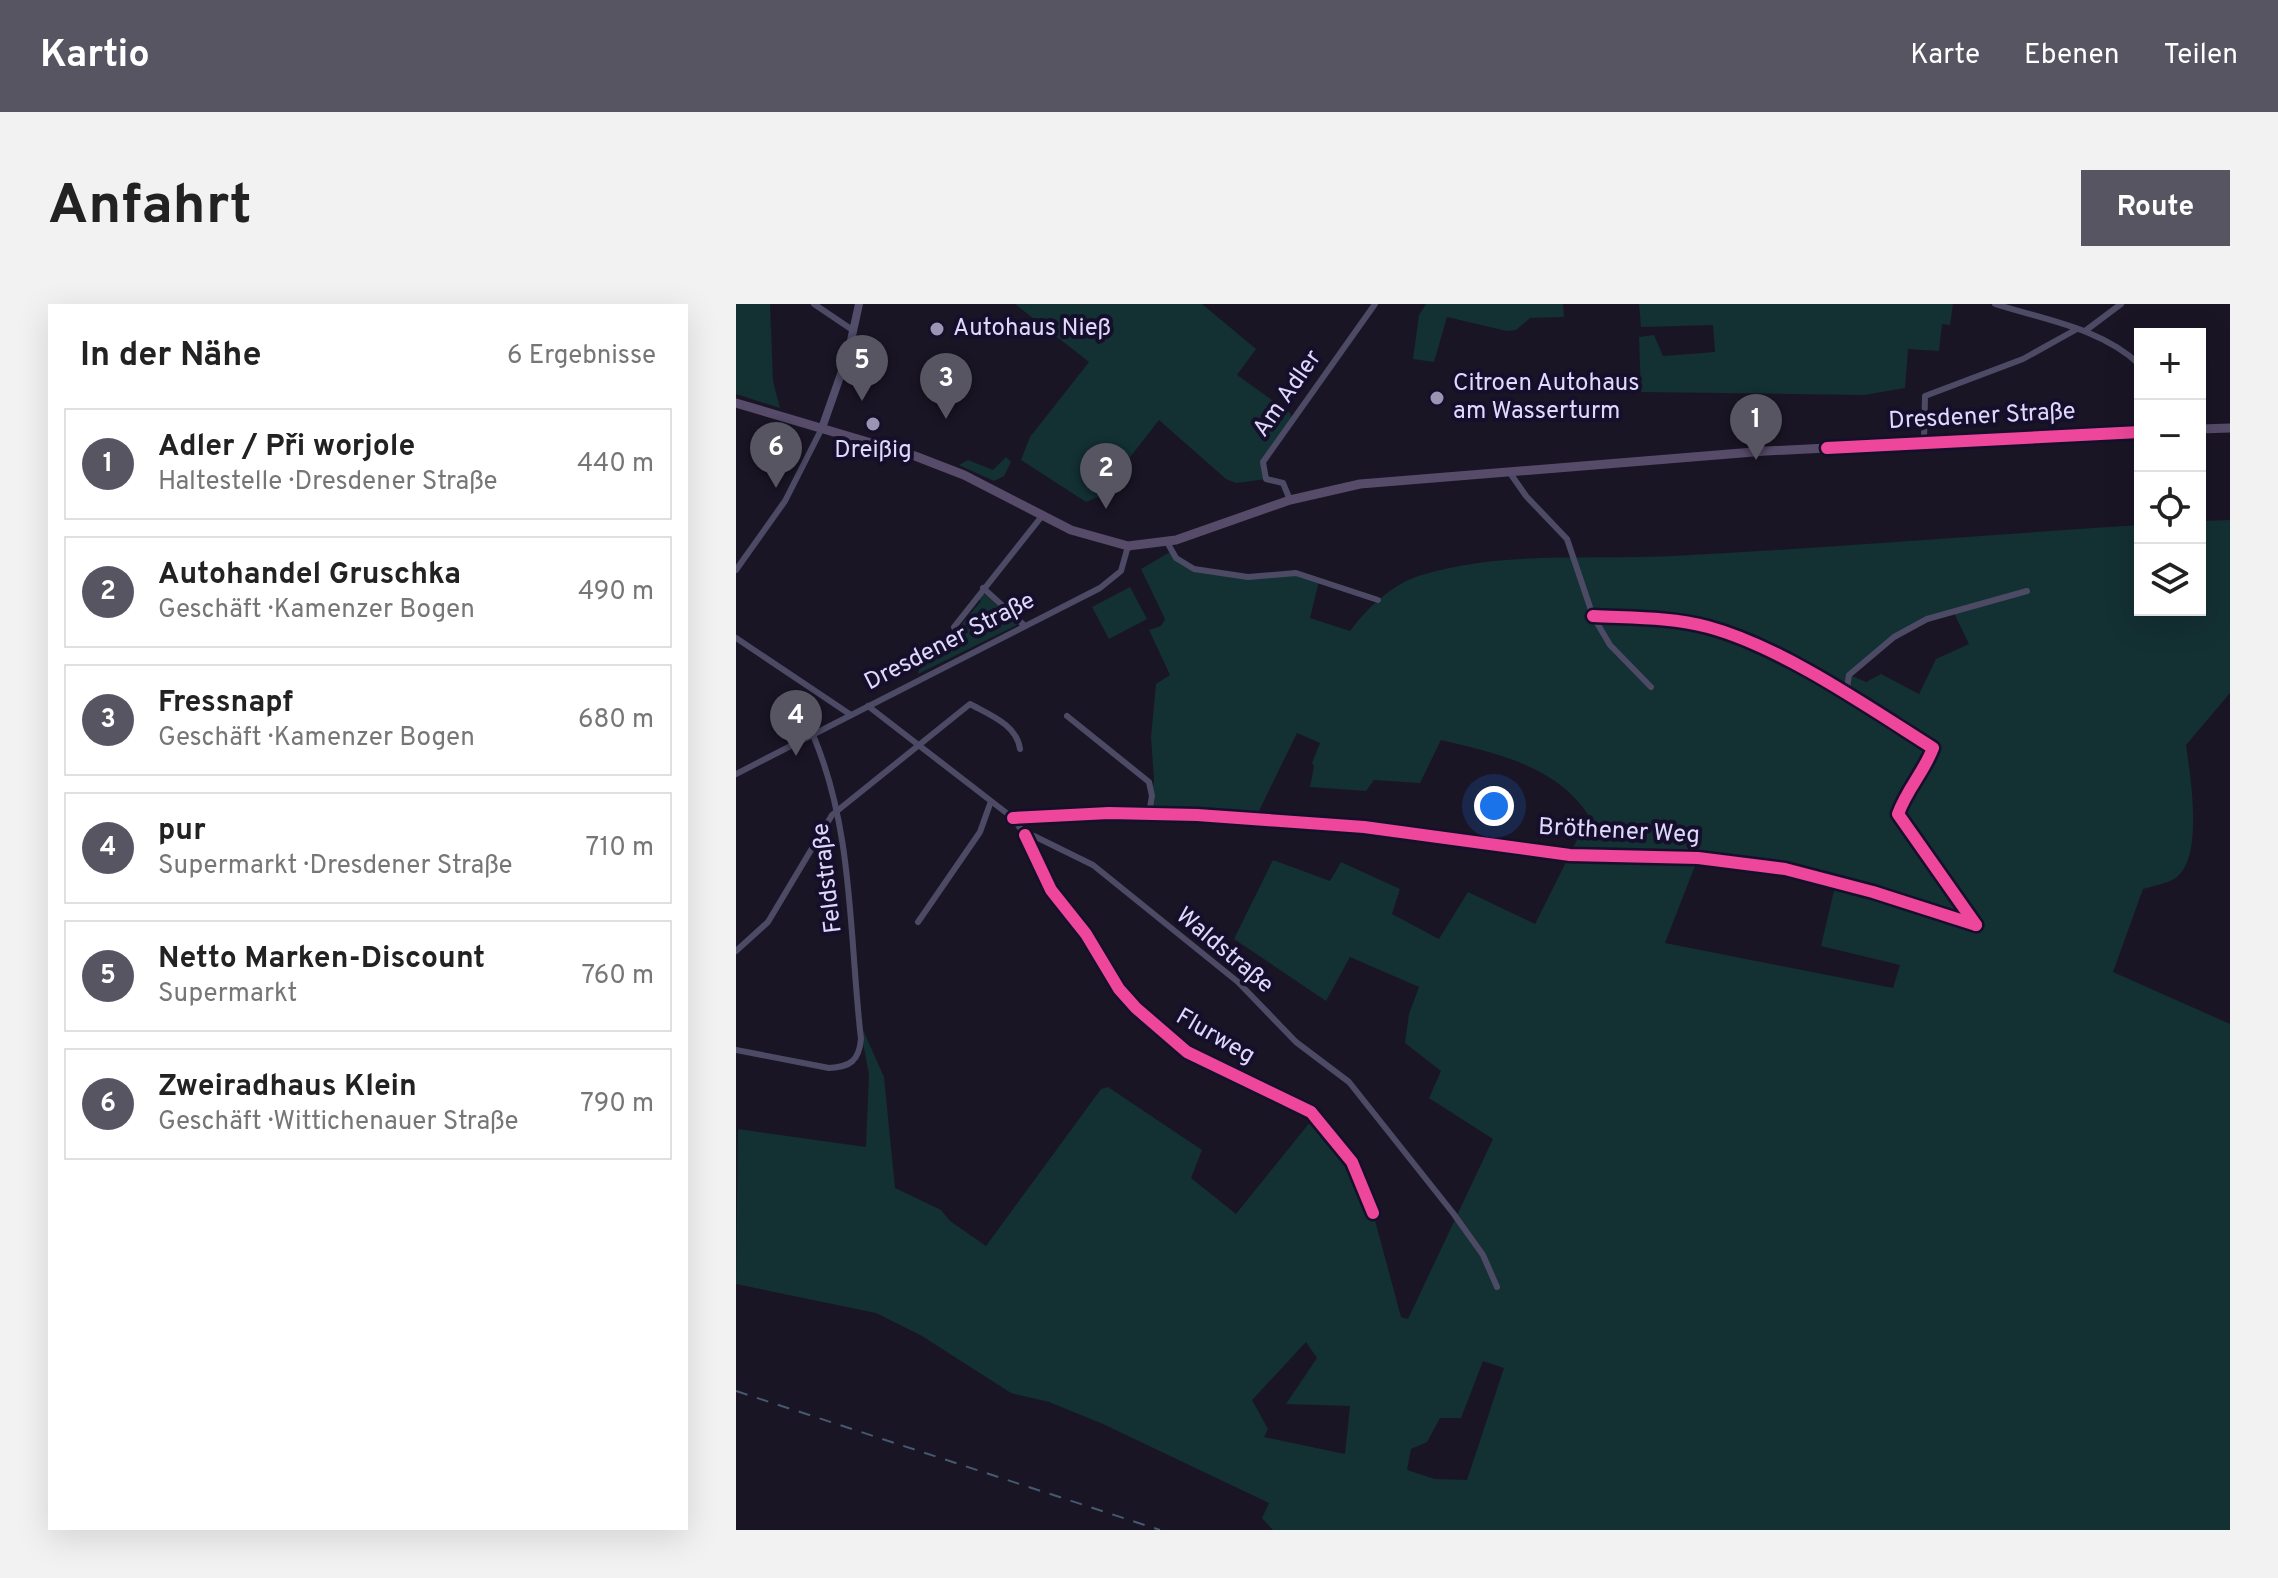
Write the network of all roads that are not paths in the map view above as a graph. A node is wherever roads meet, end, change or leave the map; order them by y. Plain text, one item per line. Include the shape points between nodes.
1 (814, 304) edge
2 (859, 304) edge
3 (1375, 304) edge
4 (1995, 304) edge
5 (2121, 304) edge
6 (2081, 330) junction
7 (854, 331) junction
8 (2134, 359) edge
9 (736, 403) edge
10 (822, 428) junction
11 (2230, 428) edge
12 (2206, 429) edge
13 (2134, 432) edge
14 (1924, 441) junction
15 (1510, 473) junction
16 (1290, 500) junction
17 (1042, 516) junction
18 (1167, 542) junction
19 (1128, 546) junction
20 (736, 570) edge
21 (983, 588) junction
22 (2027, 591) dead end
23 (1378, 600) dead end
24 (1593, 616) junction
25 (1025, 626) junction
26 (954, 627) dead end
27 (736, 638) edge
28 (1651, 687) dead end
29 (1846, 694) junction
30 (868, 706) junction
31 (851, 715) junction
32 (1067, 716) dead end
33 (813, 735) junction
34 (920, 747) junction
35 (1020, 749) dead end
36 (736, 774) edge
37 (990, 804) junction
38 (838, 811) junction
39 (1149, 813) junction
40 (1013, 818) junction
41 (1025, 835) junction
42 (918, 922) dead end
43 (736, 951) edge
44 (736, 1050) edge
45 (1373, 1213) dead end
46 (1497, 1287) dead end

1 - 7 street
2 - 7 main road
3 - 16 street, Am Adler via 1263,462 1266,479 1283,483
4 - 6 street
5 - 6 street
6 - 8 street
6 - 14 street via 2023,359 1925,396
7 - 10 main road
9 - 10 main road
10 - 17 main road via 948,468
10 - 20 street via 785,501
11 - 12 main road
13 - 14 main road, Dresdener Straße
14 - 15 main road, Dresdener Straße
15 - 16 main road, Dresdener Straße via 1360,484
15 - 24 street via 1567,539
16 - 18 main road, Dresdener Straße
17 - 19 main road via 1085,536
17 - 21 street
18 - 19 main road, Dresdener Straße
18 - 23 street via 1176,558 1194,569 1248,577 1296,573
19 - 25 street, Dresdener Straße via 1115,578
21 - 25 street
21 - 26 street
22 - 29 street via 1940,614 1894,637 1849,675
24 - 28 street via 1610,645
24 - 29 street via 1711,628
25 - 30 street, Dresdener Straße
27 - 31 street
29 - 39 street, Bröthener Weg via 1933,748 1898,814 1976,925 1769,867 1662,855 1570,855 1364,827
30 - 31 street, Dresdener Straße
30 - 34 street
31 - 33 street, Dresdener Straße
32 - 39 street via 1149,782
33 - 36 street, Dresdener Straße
33 - 38 street, Feldstraße
34 - 35 street via 970,704 1013,731
34 - 37 street
34 - 38 street
37 - 40 street
37 - 42 street via 980,832
38 - 43 street via 768,922
38 - 44 street, Feldstraße via 858,1056 844,1067 810,1066
39 - 40 street, Bröthener Weg
40 - 41 street
41 - 45 street, Flurweg via 1051,890 1136,1008 1187,1052 1311,1112 1352,1162
41 - 46 street, Waldstraße via 1093,865 1238,982 1296,1042 1349,1082 1453,1213 1483,1255

